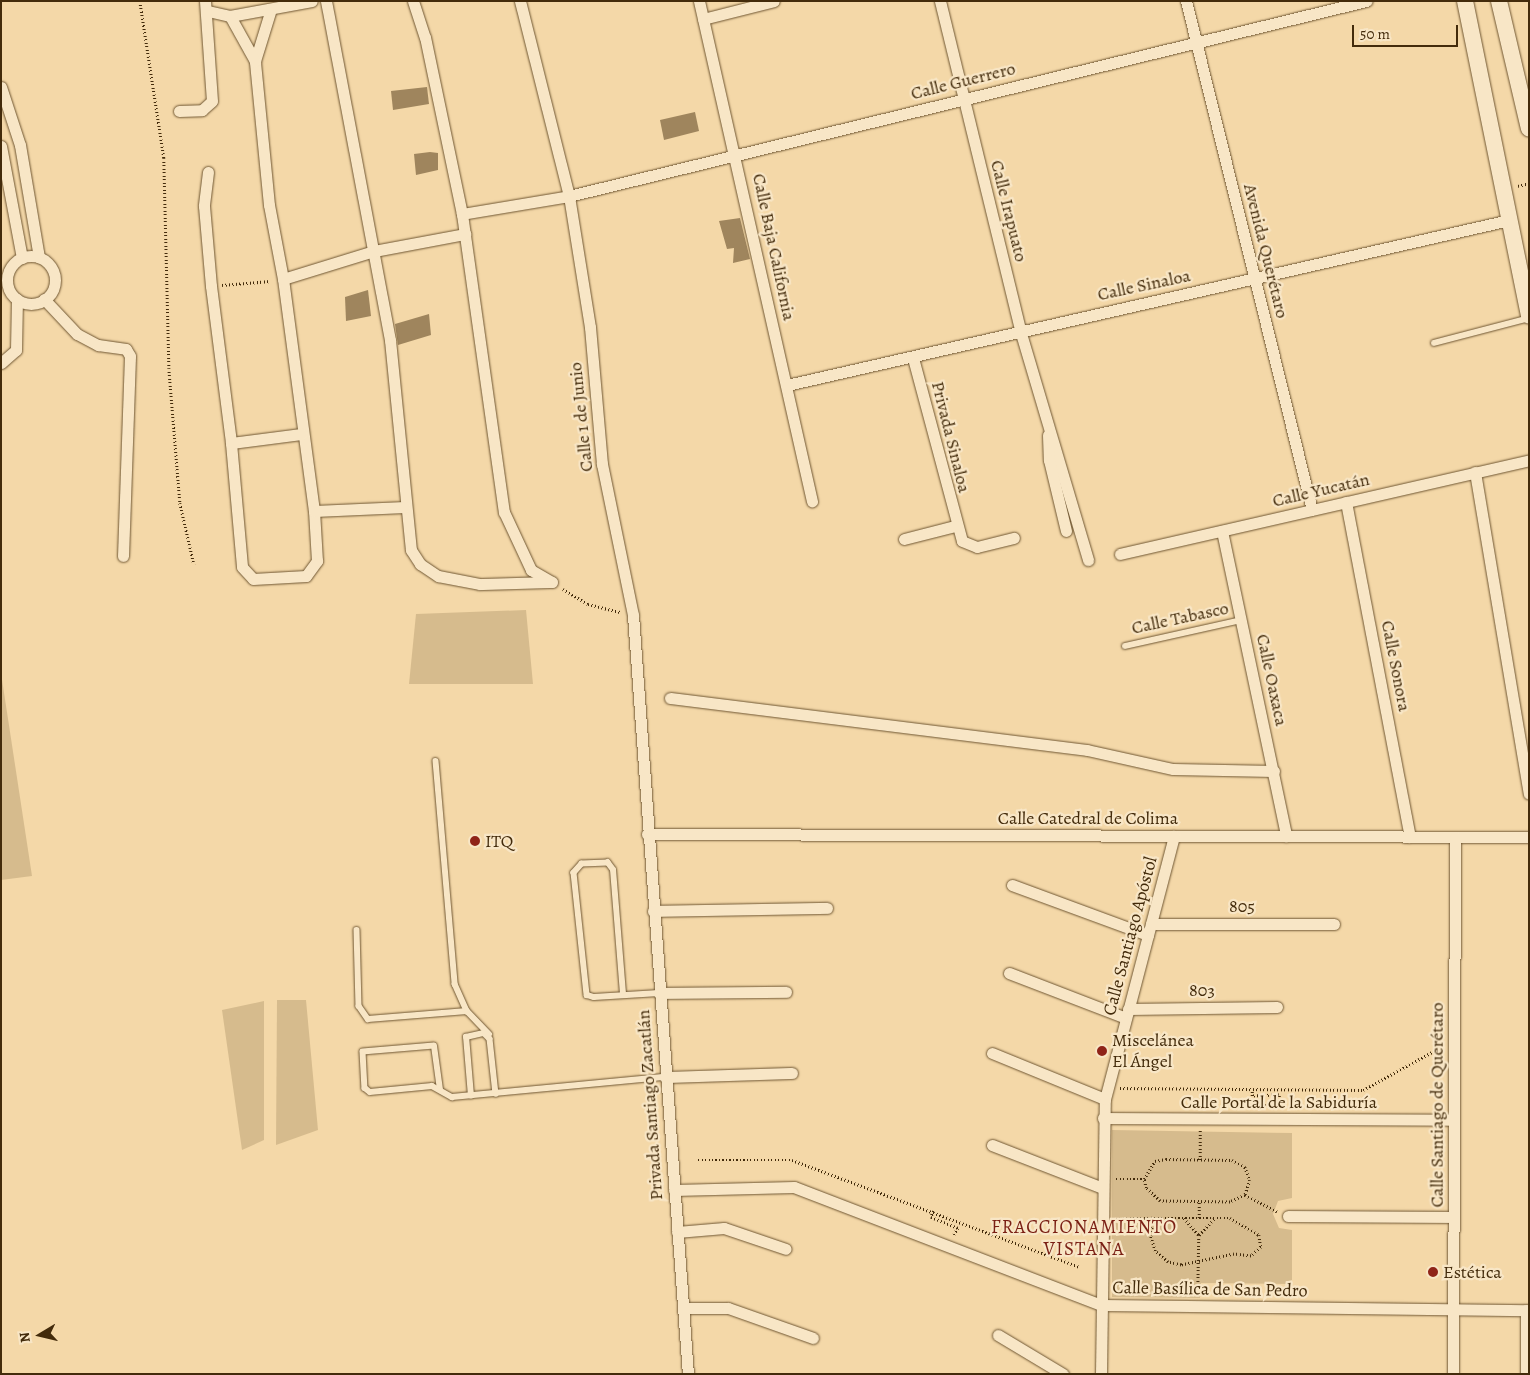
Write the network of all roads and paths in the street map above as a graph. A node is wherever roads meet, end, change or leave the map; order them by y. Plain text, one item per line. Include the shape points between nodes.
1 (140, 1) edge
2 (312, 1) edge
3 (326, 1) edge
4 (413, 1) edge
5 (520, 1) edge
6 (699, 1) edge
7 (774, 1) edge
8 (940, 1) edge
9 (1186, 1) edge
10 (1366, 1) edge
11 (1465, 1) edge
12 (1499, 1) edge
13 (206, 6) edge
14 (271, 9) junction
15 (230, 16) junction
16 (703, 19) junction
17 (1196, 41) junction
18 (255, 61) junction
19 (1, 87) edge
20 (964, 98) junction
21 (179, 110) dead end
22 (1529, 129) edge
23 (1, 146) edge
24 (736, 157) junction
25 (208, 172) dead end
26 (569, 196) junction
27 (462, 214) junction
28 (1509, 220) junction
29 (465, 234) junction
30 (374, 252) junction
31 (39, 257) junction
32 (22, 258) junction
33 (283, 278) junction
34 (1254, 279) junction
35 (211, 286) junction
36 (17, 299) junction
37 (44, 299) junction
38 (1529, 317) edge
39 (1020, 330) junction
40 (1434, 343) dead end
41 (913, 358) junction
42 (1, 363) edge
43 (787, 385) junction
44 (1048, 427) junction
45 (301, 434) junction
46 (232, 443) junction
47 (1529, 460) edge
48 (1474, 472) junction
49 (812, 501) dead end
50 (1346, 502) junction
51 (405, 507) junction
52 (1312, 510) junction
53 (314, 511) junction
54 (955, 526) junction
55 (1066, 531) dead end
56 (1222, 531) junction
57 (1014, 538) dead end
58 (904, 539) dead end
59 (1120, 554) dead end
60 (123, 556) dead end
61 (1088, 560) dead end
62 (194, 564) dead end
63 (552, 582) junction
64 (633, 615) junction
65 (1241, 620) junction
66 (1125, 646) dead end
67 (670, 698) dead end
68 (436, 761) dead end
69 (1274, 771) junction
70 (1529, 794) edge
71 (647, 834) junction
72 (1174, 836) junction
73 (1286, 836) junction
74 (1410, 837) junction
75 (1455, 837) junction
76 (1529, 837) edge
77 (1012, 885) dead end
78 (828, 908) dead end
79 (653, 911) junction
80 (1334, 924) dead end
81 (357, 930) dead end
82 (1149, 930) junction
83 (1009, 973) dead end
84 (786, 992) dead end
85 (659, 993) junction
86 (623, 994) junction
87 (1277, 1007) dead end
88 (467, 1011) junction
89 (1127, 1013) junction
90 (488, 1034) junction
91 (1432, 1052) dead end
92 (992, 1054) dead end
93 (792, 1073) dead end
94 (665, 1077) junction
95 (1252, 1089) junction
96 (440, 1090) junction
97 (1107, 1093) junction
98 (496, 1094) junction
99 (470, 1096) junction
100 (1104, 1118) junction
101 (1200, 1119) junction
102 (1251, 1119) junction
103 (1454, 1120) junction
104 (992, 1145) dead end
105 (698, 1160) dead end
106 (1200, 1160) junction
107 (1144, 1179) junction
108 (1103, 1184) junction
109 (674, 1190) junction
110 (1245, 1195) junction
111 (1199, 1202) junction
112 (934, 1211) junction
113 (1288, 1216) joint
114 (1454, 1217) junction
115 (1154, 1218) junction
116 (1184, 1218) junction
117 (1199, 1218) junction
118 (1215, 1218) junction
119 (1102, 1219) junction
120 (677, 1232) junction
121 (946, 1232) dead end
122 (1199, 1236) junction
123 (786, 1249) dead end
124 (1198, 1263) junction
125 (1079, 1267) dead end
126 (1102, 1305) junction
127 (1197, 1306) junction
128 (683, 1308) junction
129 (1454, 1310) junction
130 (1527, 1310) edge
131 (998, 1335) dead end
132 (813, 1338) dead end
133 (688, 1374) edge
134 (1063, 1374) edge
135 (1101, 1374) edge
136 (1452, 1374) edge
137 (1526, 1374) edge

1 - 62 path via 164,158 169,368 180,503
2 - 14 street
3 - 30 street
4 - 27 street via 425,37
5 - 26 street, Calle 1 de Junio
6 - 16 street, Calle Baja California
7 - 16 street
8 - 20 street, Calle Irapuato
9 - 17 street, Avenida Querétaro
10 - 17 street, Calle Guerrero
11 - 28 main road
12 - 22 main road
13 - 15 street
13 - 21 street via 212,101 202,110
14 - 15 street
14 - 18 street
15 - 18 street
16 - 24 street, Calle Baja California
17 - 20 street, Calle Guerrero
17 - 34 street, Avenida Querétaro
18 - 33 street via 269,205
19 - 31 street via 20,145
20 - 24 street, Calle Guerrero
20 - 39 street, Calle Irapuato
23 - 32 street
24 - 26 street, Calle Guerrero
24 - 43 street, Calle Baja California
25 - 35 street via 204,206
26 - 27 street, Calle Guerrero
26 - 64 street, Calle 1 de Junio via 590,327 602,464
27 - 29 street
28 - 34 street, Calle Sinaloa
28 - 38 main road
29 - 30 street
29 - 63 street via 504,512 531,570
30 - 33 street
30 - 51 street via 402,428
31 - 32 street
31 - 37 street via 49,265 54,278
32 - 36 street via 7,275 8,288
33 - 35 path
33 - 45 street
34 - 39 street, Calle Sinaloa
34 - 52 street, Avenida Querétaro
35 - 46 street
36 - 37 street via 29,304
36 - 42 street via 16,350
37 - 60 street via 77,334 98,345 126,349 130,356
38 - 40 lane
39 - 41 street, Calle Sinaloa
39 - 44 street, Calle Irapuato
41 - 43 street, Calle Sinaloa
41 - 54 street, Privada Sinaloa
43 - 49 street, Calle Baja California
44 - 55 street, Calle Irapuato via 1049,460
44 - 61 street, Calle Irapuato
45 - 46 street
45 - 53 street
46 - 53 street via 239,558 246,576 266,580 306,576 313,570 317,561
47 - 48 street, Calle Yucatán
48 - 50 street, Calle Yucatán
48 - 70 street
50 - 52 street, Calle Yucatán
50 - 74 street, Calle Sonora
51 - 53 street
51 - 63 street via 411,550 420,564 438,576 480,584
52 - 56 street, Calle Yucatán
54 - 57 street, Privada Sinaloa via 968,547
54 - 58 street
56 - 59 street, Calle Yucatán
56 - 65 street, Calle Oaxaca
63 - 64 path via 588,604
64 - 71 street, Calle 1 de Junio
65 - 66 lane, Calle Tabasco
65 - 69 street, Calle Oaxaca
67 - 69 street via 1087,750 1173,769
68 - 88 lane via 451,962
69 - 73 street, Calle Oaxaca
71 - 72 street, Calle Catedral de Colima
71 - 79 street, Privada Santiago Zacatlán
72 - 73 street, Calle Catedral de Colima
72 - 82 street, Calle Santiago Apóstol
73 - 74 street, Calle Catedral de Colima
74 - 75 street, Calle Catedral de Colima
75 - 76 street, Calle Catedral de Colima
75 - 103 street, Calle Santiago de Querétaro
77 - 82 street
78 - 79 street
79 - 85 street, Privada Santiago Zacatlán
80 - 82 street, 805
81 - 88 lane via 360,1006 368,1019
82 - 89 street, Calle Santiago Apóstol
83 - 89 street
84 - 85 street
85 - 86 lane
85 - 94 street, Privada Santiago Zacatlán
86 - 86 lane via 594,997 584,989 574,873 582,864 608,863 613,870
87 - 89 street, 803
88 - 90 lane
89 - 97 street, Calle Santiago Apóstol
90 - 98 lane
90 - 99 lane via 466,1037
91 - 95 path via 1363,1090
92 - 97 street
93 - 94 street
94 - 98 lane
94 - 109 street, Privada Santiago Zacatlán
95 - 97 path
95 - 102 path via 1252,1096 1279,1095 1279,1104 1251,1104
96 - 96 lane via 432,1086 366,1091 363,1052 434,1046
96 - 99 lane via 452,1098
97 - 100 street, Calle Santiago Apóstol
98 - 99 lane
100 - 101 street, Calle Portal de la Sabiduría
100 - 108 street, Calle Santiago Apóstol
101 - 102 street, Calle Portal de la Sabiduría
101 - 106 path
102 - 103 street, Calle Portal de la Sabiduría
103 - 114 street, Calle Santiago de Querétaro
104 - 108 street
105 - 112 path via 792,1160
106 - 107 path via 1154,1161
106 - 110 path via 1232,1160 1245,1167 1250,1180
107 - 108 path
107 - 111 path via 1146,1188 1160,1201
108 - 119 street, Calle Santiago Apóstol
109 - 120 street, Privada Santiago Zacatlán
109 - 126 street, Calle Basílica de San Pedro via 794,1187
110 - 111 path via 1230,1202
110 - 113 path
111 - 117 path
112 - 121 path via 931,1218 958,1228 955,1235
112 - 125 path
113 - 114 street
114 - 129 street, Calle Santiago de Querétaro
115 - 116 path
115 - 119 path
115 - 124 path via 1150,1235 1155,1251 1168,1262
116 - 117 path
116 - 122 path
117 - 118 path
118 - 122 path
118 - 124 path via 1244,1223 1259,1235 1261,1247 1251,1256 1234,1254
119 - 126 street, Calle Santiago Apóstol
120 - 123 street via 724,1228
120 - 128 street, Privada Santiago Zacatlán
122 - 124 path
124 - 127 path
126 - 127 street, Calle Basílica de San Pedro
126 - 135 street, Calle Santiago Apóstol
127 - 129 street, Calle Basílica de San Pedro
128 - 132 street via 728,1308
128 - 133 street, Privada Santiago Zacatlán
129 - 130 street, Calle Basílica de San Pedro
129 - 136 street, Calle Santiago de Querétaro
130 - 137 street
131 - 134 street

